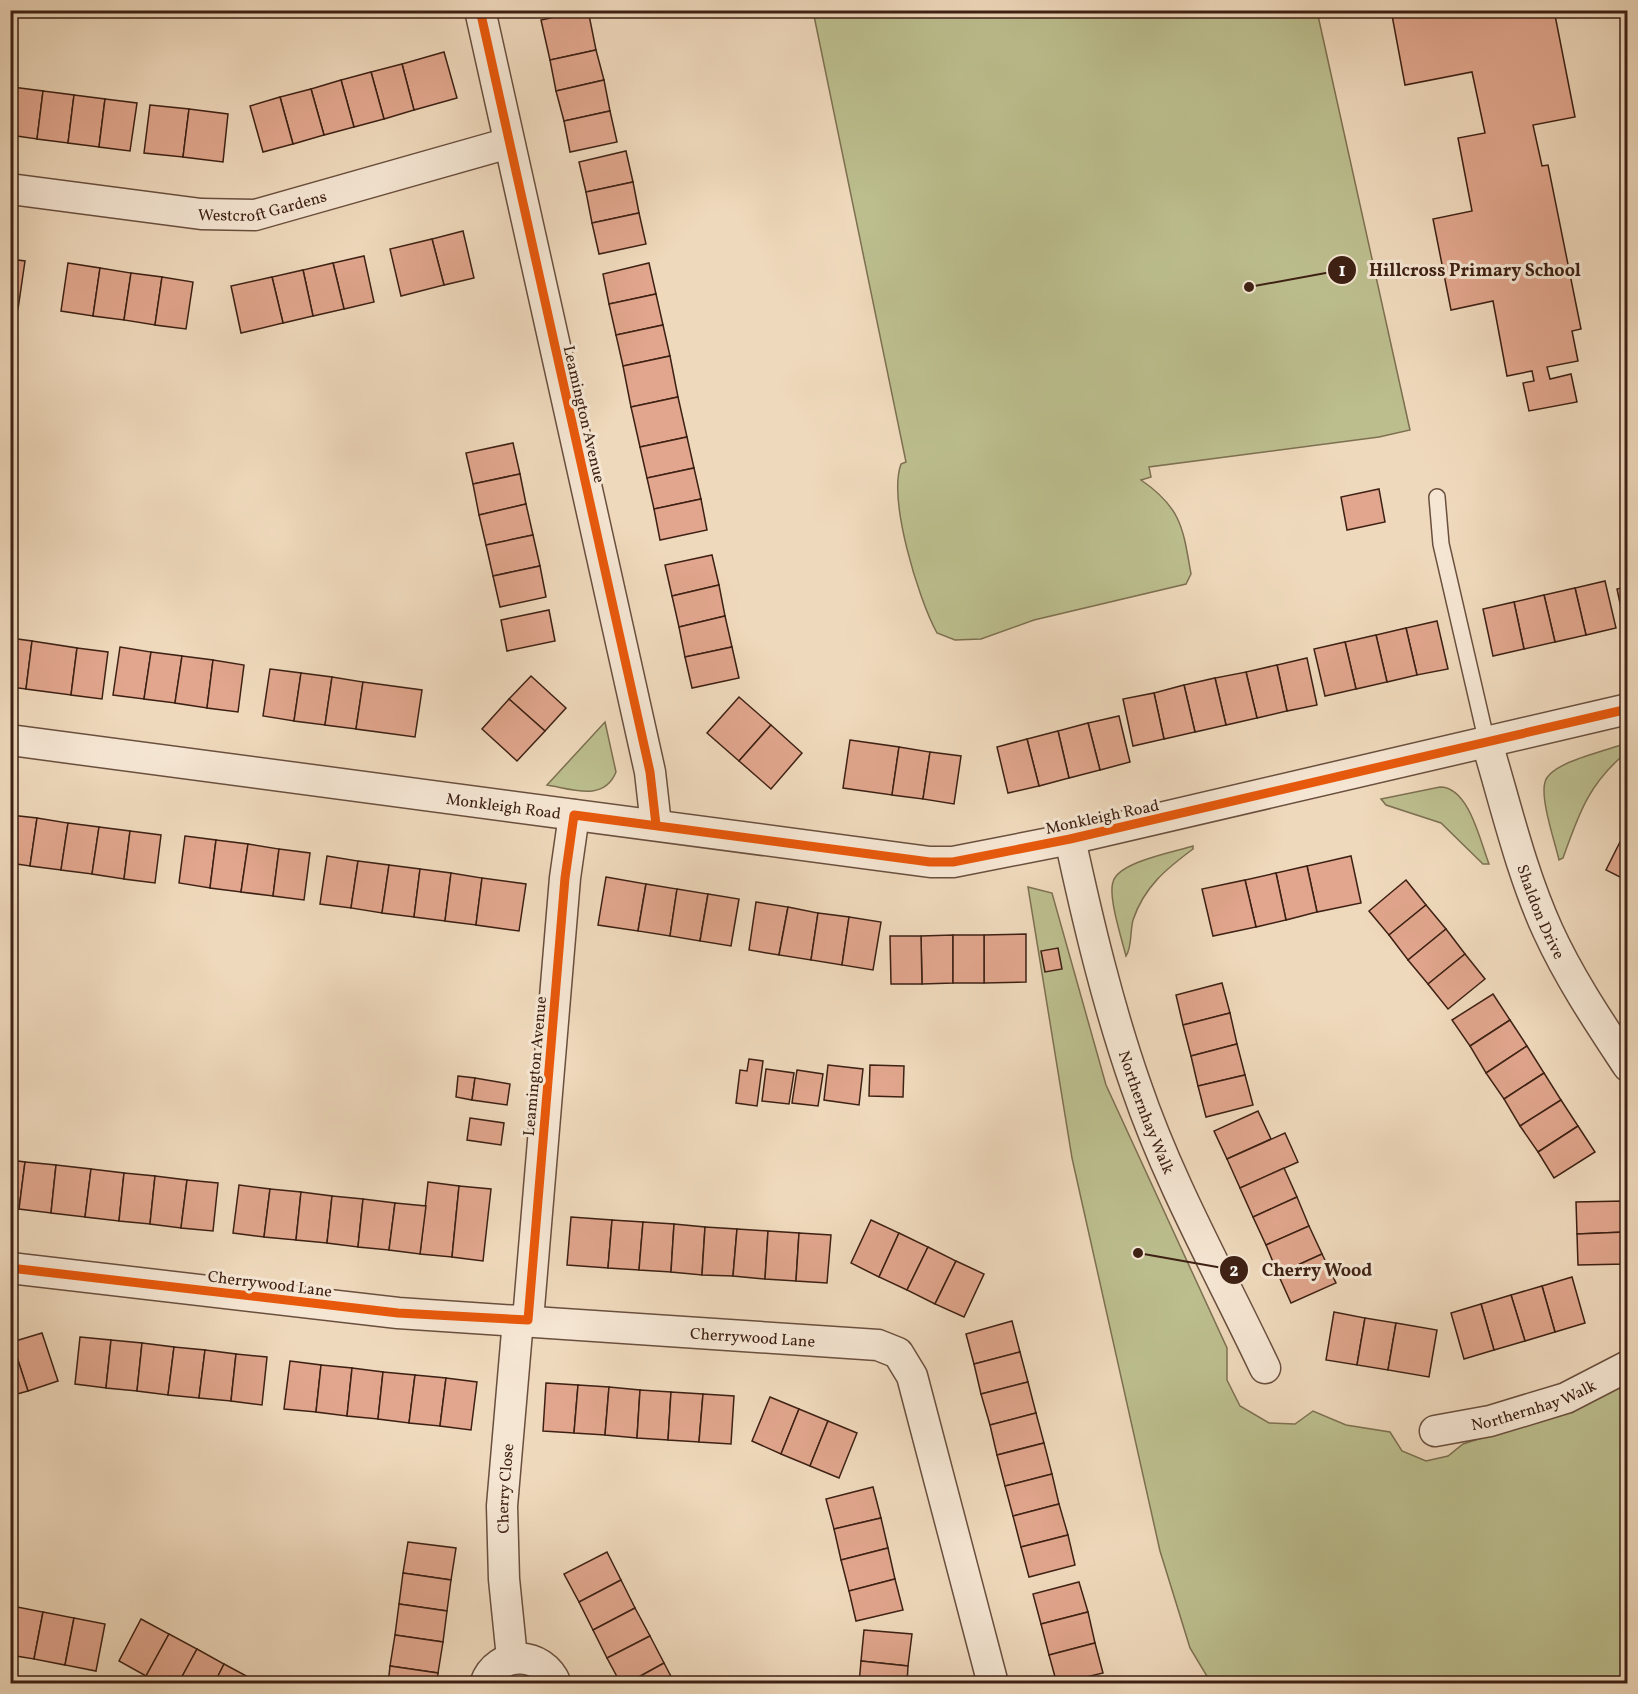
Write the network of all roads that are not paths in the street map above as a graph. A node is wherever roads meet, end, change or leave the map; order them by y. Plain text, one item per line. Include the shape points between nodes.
1 (480, 10) edge
2 (509, 143) junction
3 (10, 189) edge
4 (1437, 496) dead end
5 (1628, 709) edge
6 (10, 740) edge
7 (1487, 743) junction
8 (574, 815) junction
9 (656, 825) junction
10 (1070, 839) junction
11 (1628, 1066) edge
12 (10, 1268) edge
13 (523, 1320) junction
14 (1628, 1366) edge
15 (1265, 1368) dead end
16 (1435, 1431) dead end
17 (512, 1658) junction
18 (485, 1683) edge
19 (556, 1683) edge
20 (993, 1683) edge

1 - 2 street, Leamington Avenue
2 - 3 street, Westcroft Gardens via 255,214 201,214
2 - 9 street, Leamington Avenue via 650,772
4 - 7 lane via 1441,544
5 - 7 street, Monkleigh Road
6 - 8 street, Monkleigh Road
7 - 10 street, Monkleigh Road
7 - 11 street, Shaldon Drive via 1524,868 1548,930 1581,994
8 - 9 street, Monkleigh Road
8 - 13 street, Leamington Avenue
9 - 10 street, Monkleigh Road via 930,862 954,862
10 - 15 street, Northernhay Walk via 1104,978 1136,1086 1162,1152
12 - 13 street, Cherrywood Lane via 398,1313
13 - 17 street, Cherry Close via 502,1506
13 - 20 street, Cherrywood Lane via 878,1345 898,1353 912,1376
14 - 16 street, Northernhay Walk via 1566,1398 1490,1421
17 - 18 street via 492,1670
17 - 19 street via 538,1662

